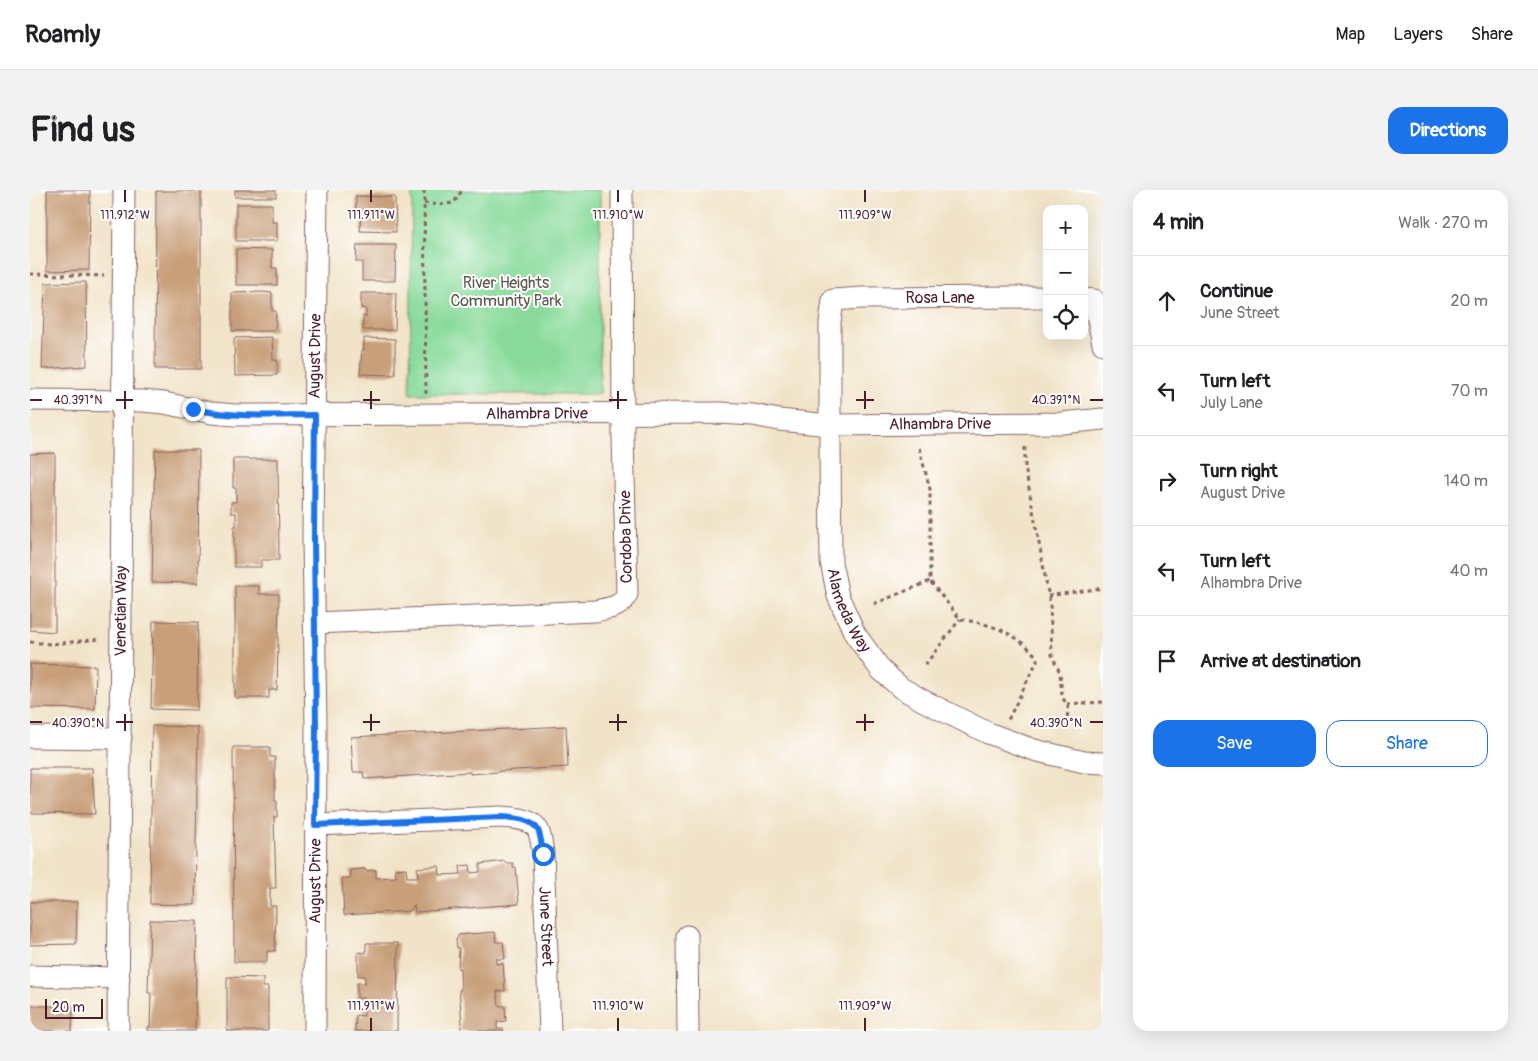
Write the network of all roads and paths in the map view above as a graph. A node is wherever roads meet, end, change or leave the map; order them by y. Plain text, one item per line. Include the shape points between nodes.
1 (124, 190) edge
2 (317, 190) edge
3 (424, 190) edge
4 (462, 190) edge
5 (622, 190) edge
6 (424, 203) junction
7 (30, 274) edge
8 (110, 276) dead end
9 (1043, 297) edge
10 (1088, 299) edge
11 (833, 300) joint
12 (1103, 344) edge
13 (426, 396) dead end
14 (30, 400) edge
15 (123, 400) junction
16 (623, 413) junction
17 (315, 415) junction
18 (1103, 419) edge
19 (830, 425) junction
20 (1025, 447) dead end
21 (919, 448) dead end
22 (930, 581) junction
23 (1103, 588) edge
24 (1048, 596) junction
25 (874, 604) dead end
26 (960, 619) junction
27 (314, 623) junction
28 (102, 639) dead end
29 (30, 642) edge
30 (925, 665) dead end
31 (1103, 702) edge
32 (1067, 704) junction
33 (1006, 724) dead end
34 (1067, 726) dead end
35 (30, 737) edge
36 (121, 738) junction
37 (1103, 763) edge
38 (315, 825) junction
39 (687, 936) dead end
40 (30, 976) edge
41 (119, 978) junction
42 (118, 1031) edge
43 (315, 1031) edge
44 (550, 1031) edge
45 (688, 1031) edge

1 - 15 street, Venetian Way
2 - 17 street, August Drive
3 - 6 path
4 - 6 path via 454,203
5 - 16 street, Cordoba Drive
6 - 13 path
7 - 8 path
9 - 11 street, Rosa Lane
10 - 12 street via 1094,300
11 - 19 street, Alameda Way
14 - 15 street, Alhambra Drive
15 - 17 street, Alhambra Drive via 164,403 220,414
15 - 36 street, Venetian Way
16 - 17 street, Alhambra Drive
16 - 19 street, Alhambra Drive via 722,413
16 - 27 street, Cordoba Drive via 627,594 624,602 595,611
17 - 27 street, August Drive
18 - 19 street, Alhambra Drive via 1062,423
19 - 37 street, Alameda Way via 832,562 838,596 855,634 881,670 901,688 988,734 1034,750 1084,762
20 - 24 path via 1025,467
21 - 22 path via 930,489
22 - 25 path
22 - 26 path
23 - 24 path
24 - 32 path via 1052,655 1060,673 1062,697
26 - 30 path
26 - 33 path via 1006,632 1022,641 1037,657
27 - 38 street, August Drive
28 - 29 path via 52,644
31 - 32 path
32 - 34 path
35 - 36 street
36 - 41 street, Venetian Way
38 - 43 street, August Drive
38 - 44 street, June Street via 501,817 519,819 538,830 543,854
39 - 45 street
40 - 41 street
41 - 42 street, Venetian Way

